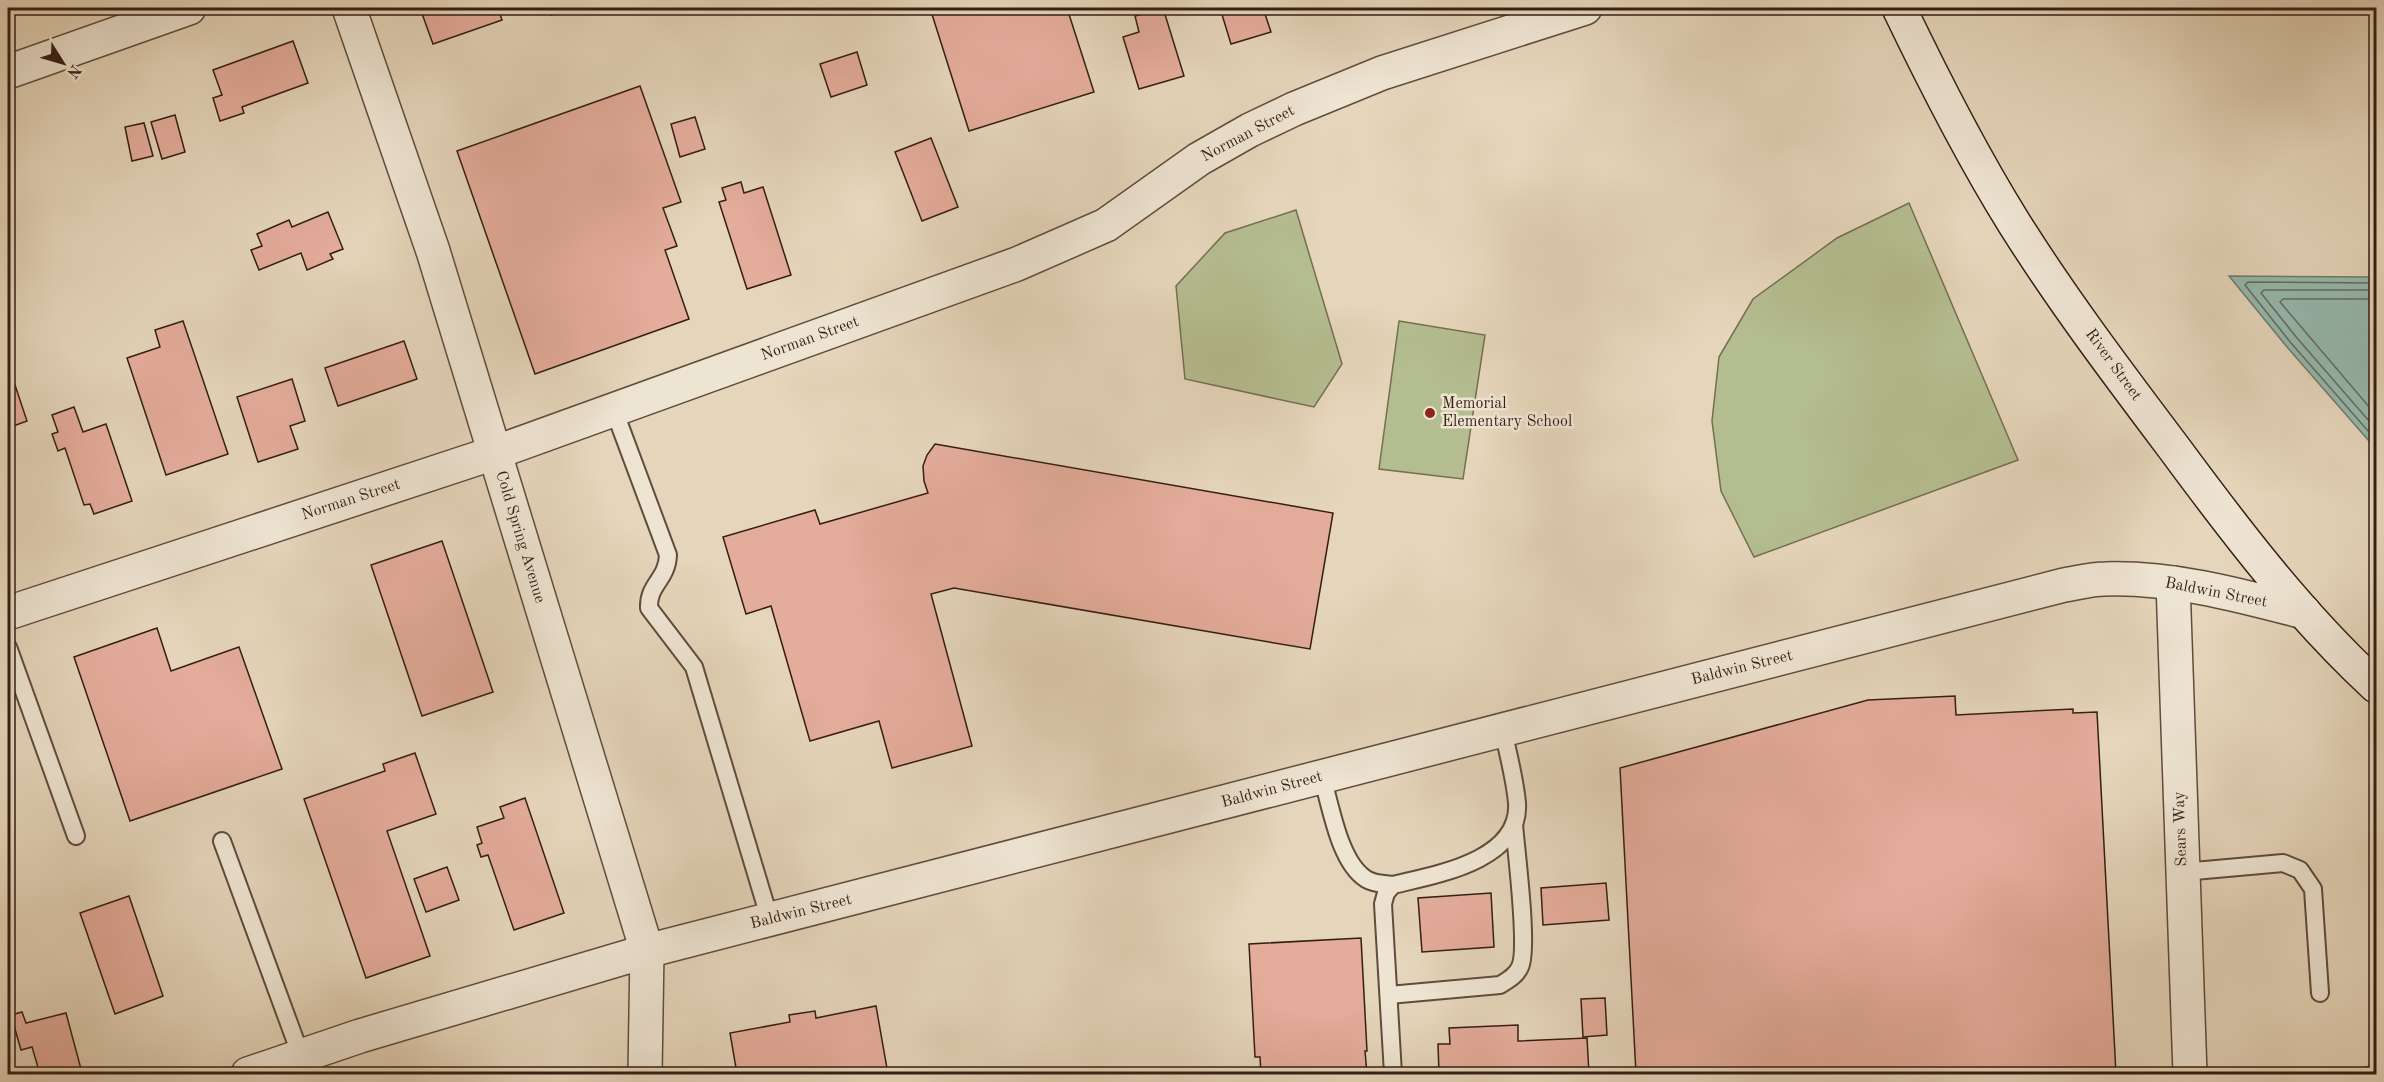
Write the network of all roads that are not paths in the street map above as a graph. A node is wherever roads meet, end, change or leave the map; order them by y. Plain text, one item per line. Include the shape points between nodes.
1 (189, 8) edge
2 (350, 8) edge
3 (1586, 8) edge
4 (1899, 8) edge
5 (8, 72) edge
6 (614, 410) junction
7 (494, 453) junction
8 (2173, 583) junction
9 (2304, 612) junction
10 (8, 613) edge
11 (8, 647) edge
12 (2376, 686) edge
13 (1503, 730) junction
14 (1322, 777) junction
15 (1514, 823) junction
16 (76, 836) dead end
17 (222, 841) dead end
18 (2183, 872) junction
19 (1393, 885) junction
20 (770, 920) junction
21 (647, 951) junction
22 (2320, 993) dead end
23 (1389, 995) junction
24 (302, 1056) junction
25 (248, 1074) edge
26 (645, 1074) edge
27 (1392, 1074) edge
28 (2190, 1074) edge

1 - 5 street
2 - 7 street, Cold Spring Avenue via 433,251
3 - 6 street, Norman Street via 1382,73 1294,110 1199,159 1106,225 1047,252
4 - 9 street, River Street via 1966,141 2060,292 2209,494
6 - 7 street, Norman Street
6 - 20 lane via 668,555 668,568 648,597 649,608 694,667
7 - 10 street, Norman Street
7 - 21 street, Cold Spring Avenue
8 - 9 street, Baldwin Street
8 - 13 street, Baldwin Street via 2102,579 2064,585
8 - 18 street, Sears Way
9 - 12 street, River Street
11 - 16 lane
13 - 14 street, Baldwin Street
13 - 15 lane via 1517,805
14 - 19 lane via 1350,862 1367,879
14 - 20 street, Baldwin Street
15 - 19 lane via 1492,852 1434,875
15 - 23 lane via 1524,947 1520,968 1500,985
17 - 24 lane
18 - 22 lane via 2283,863 2300,870 2313,890
18 - 28 street, Sears Way
19 - 23 lane via 1383,904
20 - 21 street, Baldwin Street
21 - 24 street, Baldwin Street
21 - 26 street, Cold Spring Avenue
23 - 27 lane
24 - 25 street, Baldwin Street

